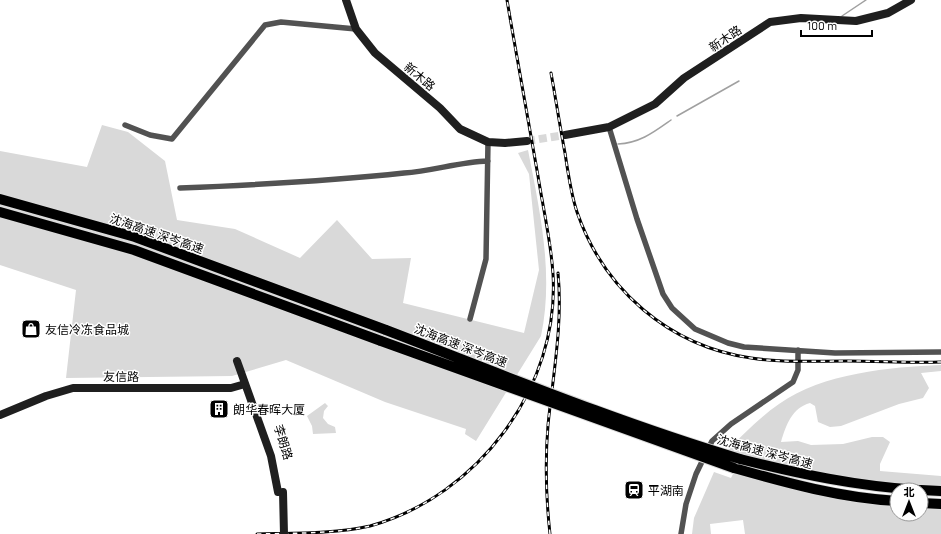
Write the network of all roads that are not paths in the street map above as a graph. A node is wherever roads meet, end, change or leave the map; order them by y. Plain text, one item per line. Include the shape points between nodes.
1 (346, 0) edge
2 (911, 0) edge
3 (356, 28) junction
4 (125, 125) dead end
5 (609, 127) junction
6 (565, 135) tunnel mouth
7 (527, 141) tunnel mouth
8 (488, 142) junction
9 (488, 161) junction
10 (180, 188) dead end
11 (0, 199) edge
12 (0, 212) edge
13 (470, 319) dead end
14 (798, 350) junction
15 (941, 352) edge
16 (244, 382) junction
17 (0, 411) edge
18 (0, 415) edge
19 (889, 487) edge
20 (929, 491) edge
21 (280, 492) junction
22 (941, 492) edge
23 (889, 500) edge
24 (929, 503) edge
25 (941, 504) edge
26 (279, 534) edge
27 (284, 534) edge
28 (681, 534) edge

1 - 3 street, 新木路
2 - 5 street, 新木路 via 888,13 856,21 801,18 770,22 684,78 655,104
3 - 4 street via 281,22 265,25 172,139 150,135
3 - 8 street, 新木路 via 375,53 440,108 460,129
5 - 6 street, 新木路
5 - 14 street via 655,274 672,308 695,329 728,343 744,347
7 - 8 street, 新木路
8 - 9 street
9 - 10 street via 466,161 428,171 364,178
9 - 13 street via 486,259
11 - 19 highway, 沈海高速 深岑高速, bridge via 135,237 568,400 705,448 810,476
12 - 23 highway, 沈海高速 深岑高速, bridge via 134,250 734,468 848,496
14 - 15 street via 860,353
14 - 28 street via 798,370 793,382 730,424 712,442 696,474 686,504
16 - 17 street, 友信路 via 71,384
16 - 18 street, 友信路 via 231,388 73,388
16 - 21 street, 李朗路 via 271,456
16 - 21 street, 李朗路 via 239,361 276,454
20 - 22 highway, 沈海高速 深岑高速
21 - 26 street, 李朗路
21 - 27 street, 李朗路, bridge
24 - 25 highway

